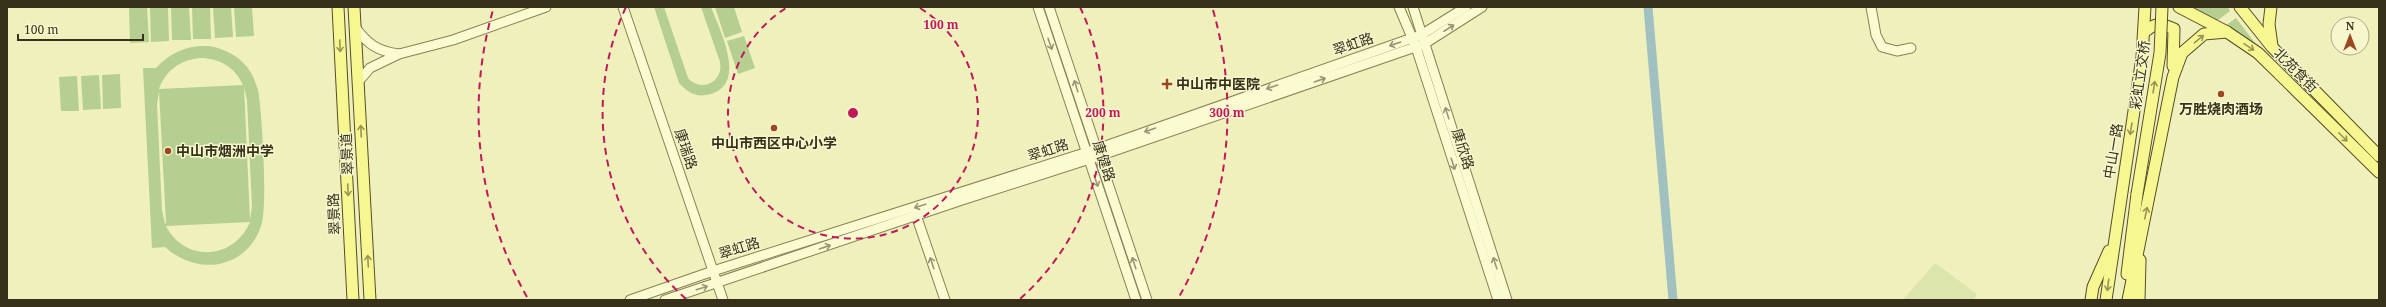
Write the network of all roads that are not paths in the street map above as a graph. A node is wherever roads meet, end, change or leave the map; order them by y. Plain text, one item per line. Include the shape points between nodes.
1 (338, 7) edge
2 (354, 7) edge
3 (546, 7) edge
4 (622, 7) edge
5 (1038, 7) edge
6 (1050, 7) edge
7 (1399, 7) edge
8 (1413, 7) edge
9 (1466, 7) edge
10 (1482, 7) edge
11 (1871, 7) edge
12 (2145, 7) edge
13 (2151, 7) edge
14 (2162, 7) edge
15 (2179, 7) edge
16 (2240, 7) edge
17 (2271, 7) edge
18 (355, 27) junction
19 (2147, 30) junction
20 (2227, 32) junction
21 (1421, 34) junction
22 (1412, 38) junction
23 (1420, 45) junction
24 (2272, 47) junction
25 (1911, 48) dead end
26 (399, 54) junction
27 (2142, 56) junction
28 (358, 82) junction
29 (2171, 88) junction
30 (1098, 153) junction
31 (1087, 156) junction
32 (2379, 156) edge
33 (2379, 172) edge
34 (916, 215) junction
35 (2132, 235) junction
36 (2114, 240) junction
37 (2138, 251) junction
38 (713, 271) junction
39 (717, 283) junction
40 (353, 300) edge
41 (370, 300) edge
42 (630, 300) edge
43 (665, 300) edge
44 (723, 300) edge
45 (945, 300) edge
46 (1136, 300) edge
47 (1147, 300) edge
48 (1498, 300) edge
49 (1507, 300) edge
50 (2091, 300) edge
51 (2106, 300) edge
52 (2123, 300) edge
53 (2128, 300) edge
54 (2139, 300) edge

1 -> 40 main road, 翠景路
2 - 18 main road, 翠景道
3 - 26 street via 453,40
4 - 38 street, 康瑞路
5 -> 31 street, 康健路
30 -> 6 street, 康健路
7 - 22 street, 康欣路
8 - 21 street, 康欣路
9 - 21 street, 翠虹路
23 -> 10 street, 翠虹路
11 - 25 street via 1876,35 1882,47 1897,51
12 - 27 main road, 中山一路
13 - 19 main road
35 -> 14 main road, 彩虹立交桥, bridge via 2160,52
15 - 20 main road, 北苑食街
16 - 24 main road, 北苑食街
17 - 24 main road via 2269,24
18 - 26 street via 364,40 378,50
18 - 28 main road, 翠景道
19 - 27 main road
19 - 29 main road via 2154,24 2174,29
29 -> 20 main road via 2182,53 2204,34
20 -> 33 main road, 北苑食街 via 2258,53
21 - 22 street, 翠虹路
21 - 23 street, 康欣路
22 - 23 street, 康欣路
22 -> 30 street, 翠虹路
30 -> 23 street, 翠虹路
23 -> 48 street, 康欣路
49 -> 23 street, 康欣路
24 - 32 main road, 北苑食街
26 - 28 street via 370,68
27 -> 36 main road, 中山一路
41 -> 28 main road, 翠景道
37 -> 29 main road
30 - 31 street, 翠虹路
47 -> 30 street, 康健路
31 - 34 street, 翠虹路
31 -> 38 street, 翠虹路
31 -> 46 street, 康健路
39 -> 34 street, 翠虹路
45 -> 34 street
35 - 37 main road
35 - 52 main road
36 - 50 main road via 2093,287
36 -> 51 main road, 中山一路
37 - 53 main road
37 - 54 main road via 2141,265
38 - 39 street, 康瑞路
38 - 42 street, 翠虹路
43 -> 39 street, 翠虹路
39 - 44 street, 康瑞路

